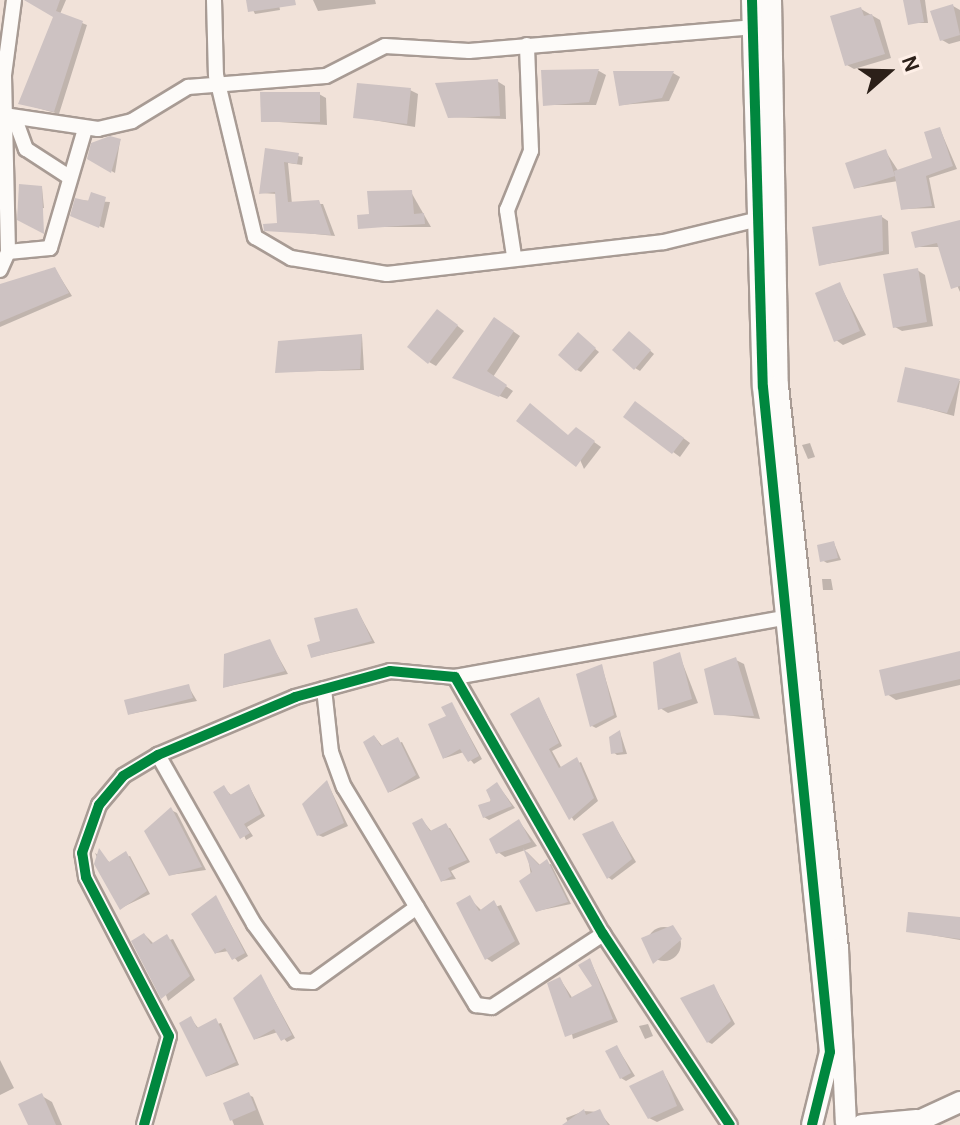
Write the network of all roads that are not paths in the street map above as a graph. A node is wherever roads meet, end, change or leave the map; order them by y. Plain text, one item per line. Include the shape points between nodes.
1 (14, 0) edge
2 (214, 0) edge
3 (752, 0) edge
4 (771, 0) edge
5 (752, 27) junction
6 (527, 45) junction
7 (218, 84) junction
8 (10, 117) junction
9 (85, 129) junction
10 (66, 175) junction
11 (759, 219) junction
12 (8, 252) junction
13 (514, 256) junction
14 (0, 270) edge
15 (770, 387) junction
16 (783, 618) junction
17 (455, 677) junction
18 (324, 689) junction
19 (158, 755) junction
20 (815, 810) junction
21 (417, 907) junction
22 (603, 934) junction
23 (960, 1102) edge
24 (914, 1122) edge
25 (852, 1124) edge
26 (144, 1125) edge
27 (730, 1125) edge
28 (813, 1125) edge

1 - 8 street
2 - 7 street
3 - 5 street
4 - 15 street
5 - 6 street
5 - 11 street
6 - 7 street via 469,51 385,46 326,76
6 - 13 street via 531,151 507,210
7 - 9 street via 171,93 121,124
7 - 13 street via 262,245 291,258 387,274
8 - 9 street
8 - 10 street via 26,149
8 - 12 street
9 - 10 street
10 - 12 street via 50,248
11 - 13 street via 664,242
11 - 15 street
12 - 14 street
15 - 16 street
15 - 20 street
16 - 17 street
16 - 20 street
17 - 18 street via 370,673
17 - 22 street
18 - 19 street
18 - 21 street via 331,752 344,787
19 - 21 street via 254,924 296,981 313,982
19 - 26 street via 110,790 82,853 86,877 169,1036
20 - 25 street
20 - 28 street via 830,1052
21 - 22 street via 485,1008
22 - 27 street
23 - 24 street
24 - 25 street
25 - 28 street

